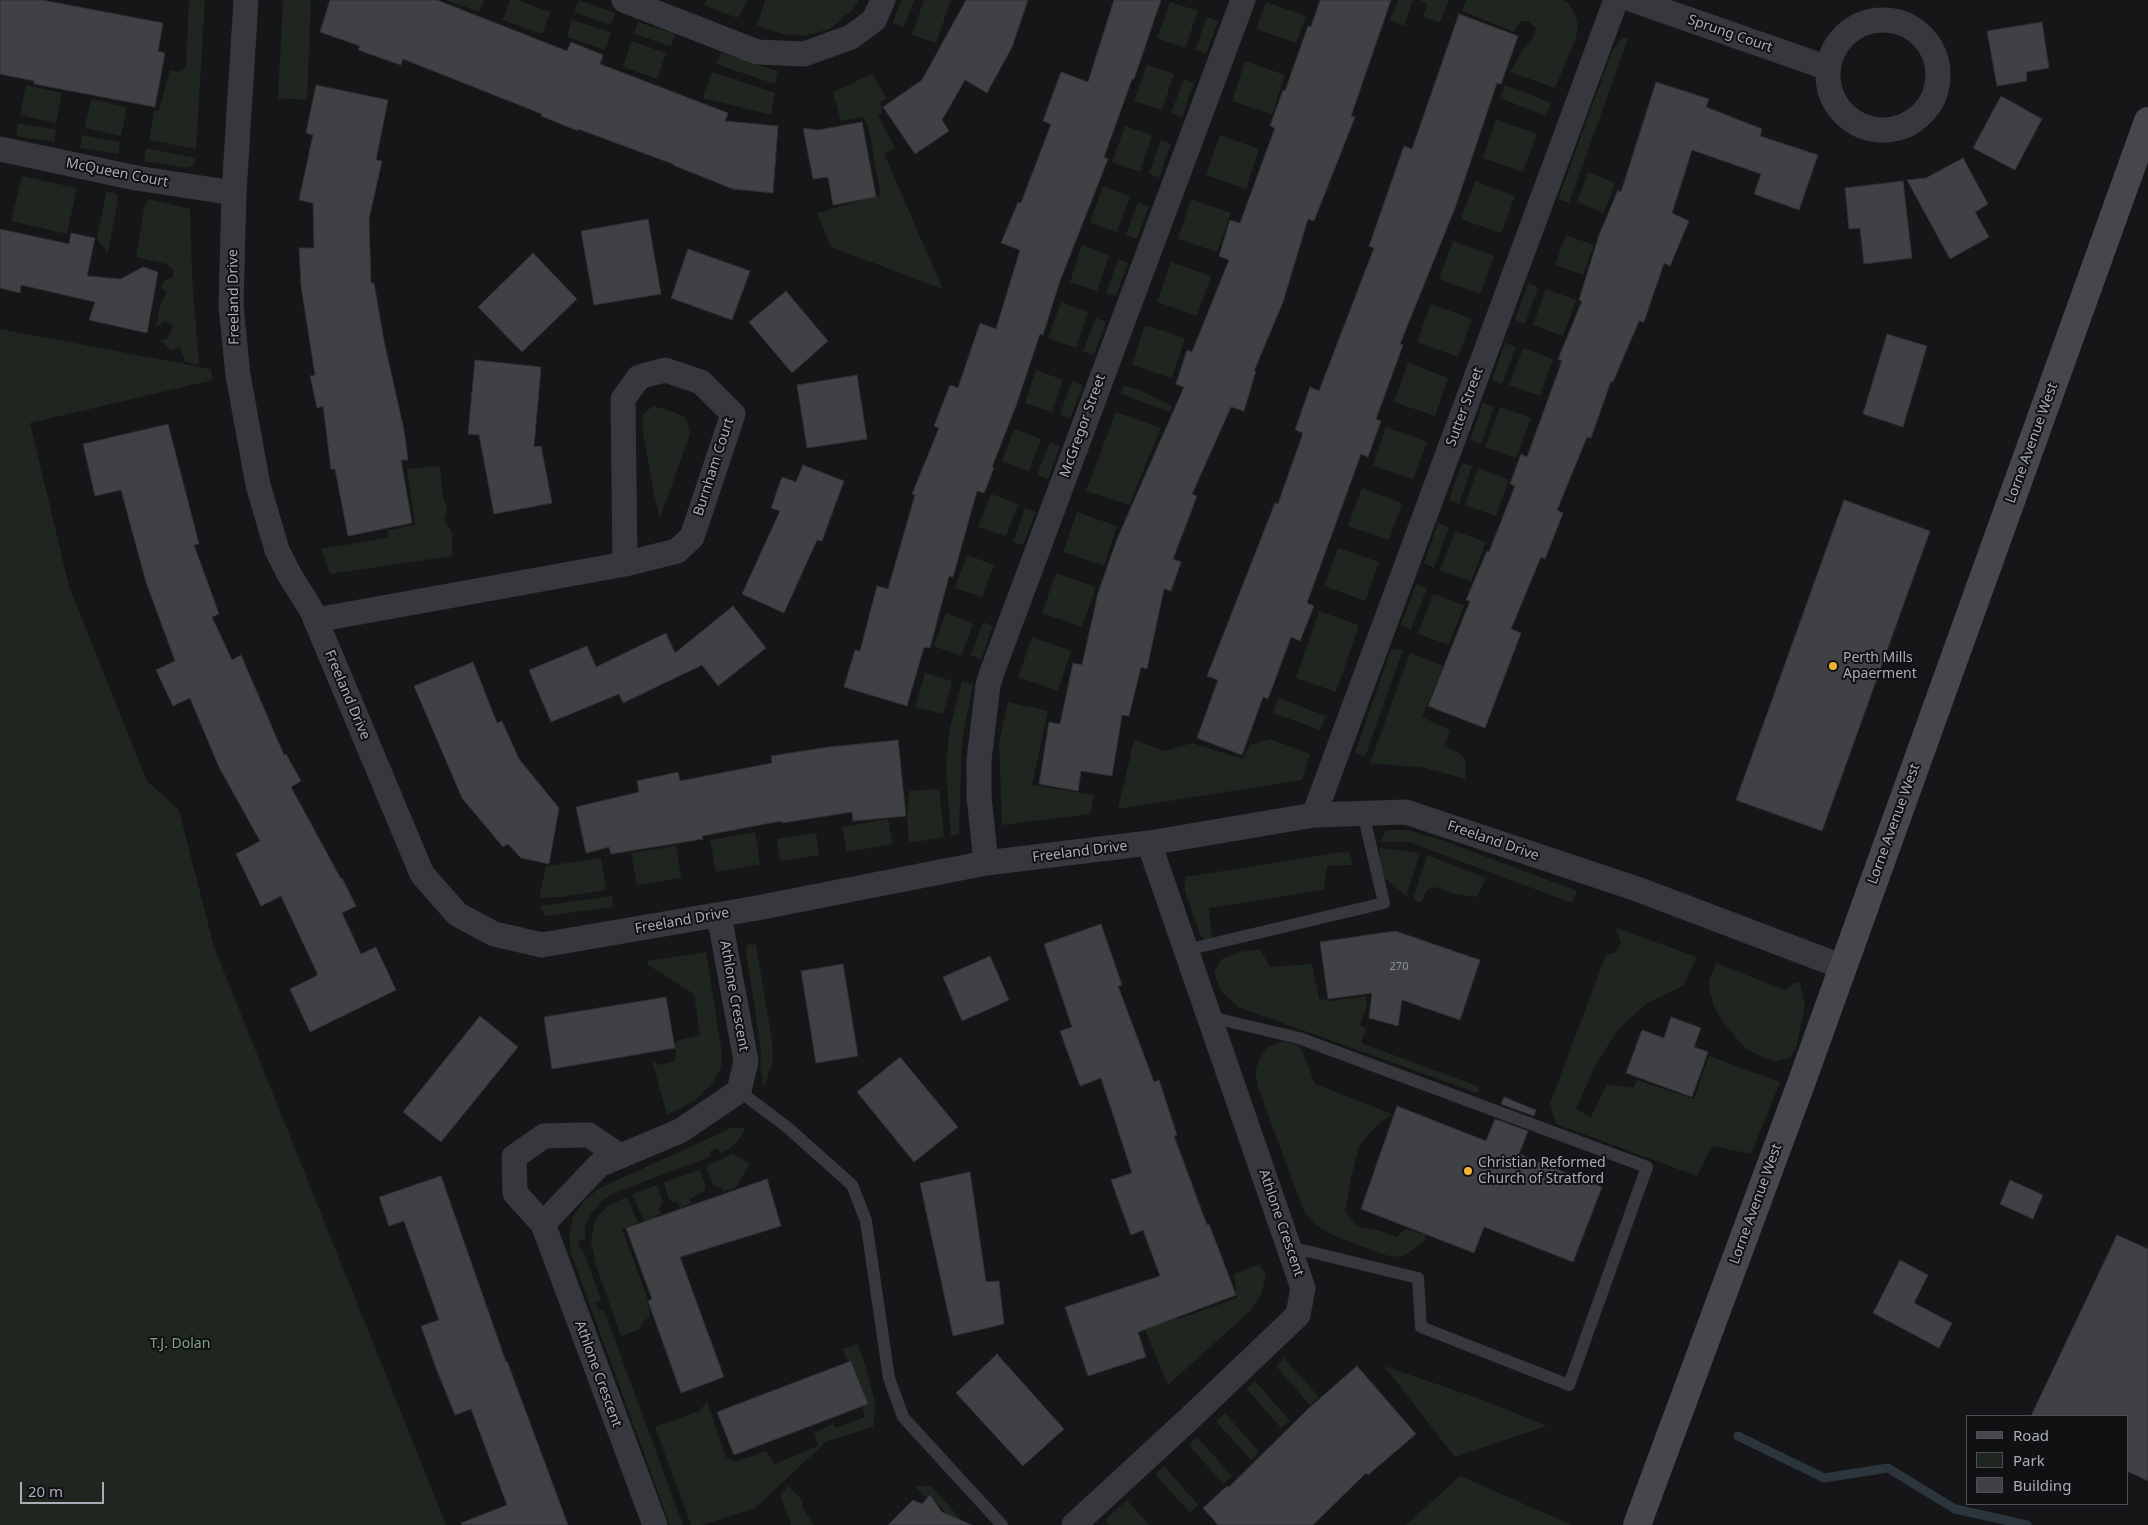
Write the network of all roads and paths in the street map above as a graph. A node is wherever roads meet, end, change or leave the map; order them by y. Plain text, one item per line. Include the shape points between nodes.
1 (246, 0) edge
2 (624, 0) edge
3 (883, 0) edge
4 (1242, 0) edge
5 (1616, 0) edge
6 (1633, 0) edge
7 (1828, 68) junction
8 (2148, 121) edge
9 (0, 149) edge
10 (234, 193) junction
11 (625, 564) junction
12 (316, 620) junction
13 (1363, 813) junction
14 (1314, 815) junction
15 (1149, 843) junction
16 (986, 863) junction
17 (719, 915) junction
18 (1186, 950) junction
19 (1843, 967) junction
20 (1210, 1017) junction
21 (739, 1091) junction
22 (620, 1156) junction
23 (543, 1224) junction
24 (1290, 1247) junction
25 (655, 1525) edge
26 (1002, 1525) edge
27 (1074, 1525) edge
28 (1637, 1525) edge

1 - 10 street, Freeland Drive
2 - 3 street via 757,52 804,54 851,37 874,20
4 - 16 street, McGregor Street via 988,685 979,760
5 - 14 street, Sutter Street
6 - 7 street, Sprung Court
7 - 7 street via 1829,87 1835,104 1848,118 1867,128 1886,131 1904,127 1925,112 1937,90 1939,71 1936,56 1919,32 1905,23 1878,19 1859,24 1844,35 1833,50
8 - 19 main road, Lorne Avenue West
9 - 10 street, McQueen Court via 136,178
10 - 12 street, Freeland Drive via 232,334 258,485 277,550
11 - 11 street, Burnham Court via 623,399 638,377 665,370 701,382 733,414 692,536 678,551
11 - 12 street, Burnham Court
12 - 17 street, Freeland Drive via 422,874 457,914 494,934 542,945
13 - 14 street, Freeland Drive
13 - 18 lane via 1384,903
13 - 19 street, Freeland Drive via 1406,812 1637,889
14 - 15 street, Freeland Drive
15 - 16 street, Freeland Drive
15 - 18 street, Athlone Crescent
16 - 17 street, Freeland Drive
17 - 21 street, Athlone Crescent via 746,1061
18 - 20 street, Athlone Crescent
19 - 28 main road, Lorne Avenue West
20 - 24 street, Athlone Crescent
20 - 24 lane via 1299,1038 1647,1167 1569,1385 1421,1327 1418,1278
21 - 22 street via 680,1131
21 - 26 lane via 788,1127 852,1185 866,1220 889,1378 903,1417
22 - 23 street via 599,1165
22 - 23 street, Athlone Crescent via 583,1135 544,1136 514,1157 515,1193
23 - 25 street, Athlone Crescent
24 - 27 street, Athlone Crescent via 1303,1288 1298,1315

